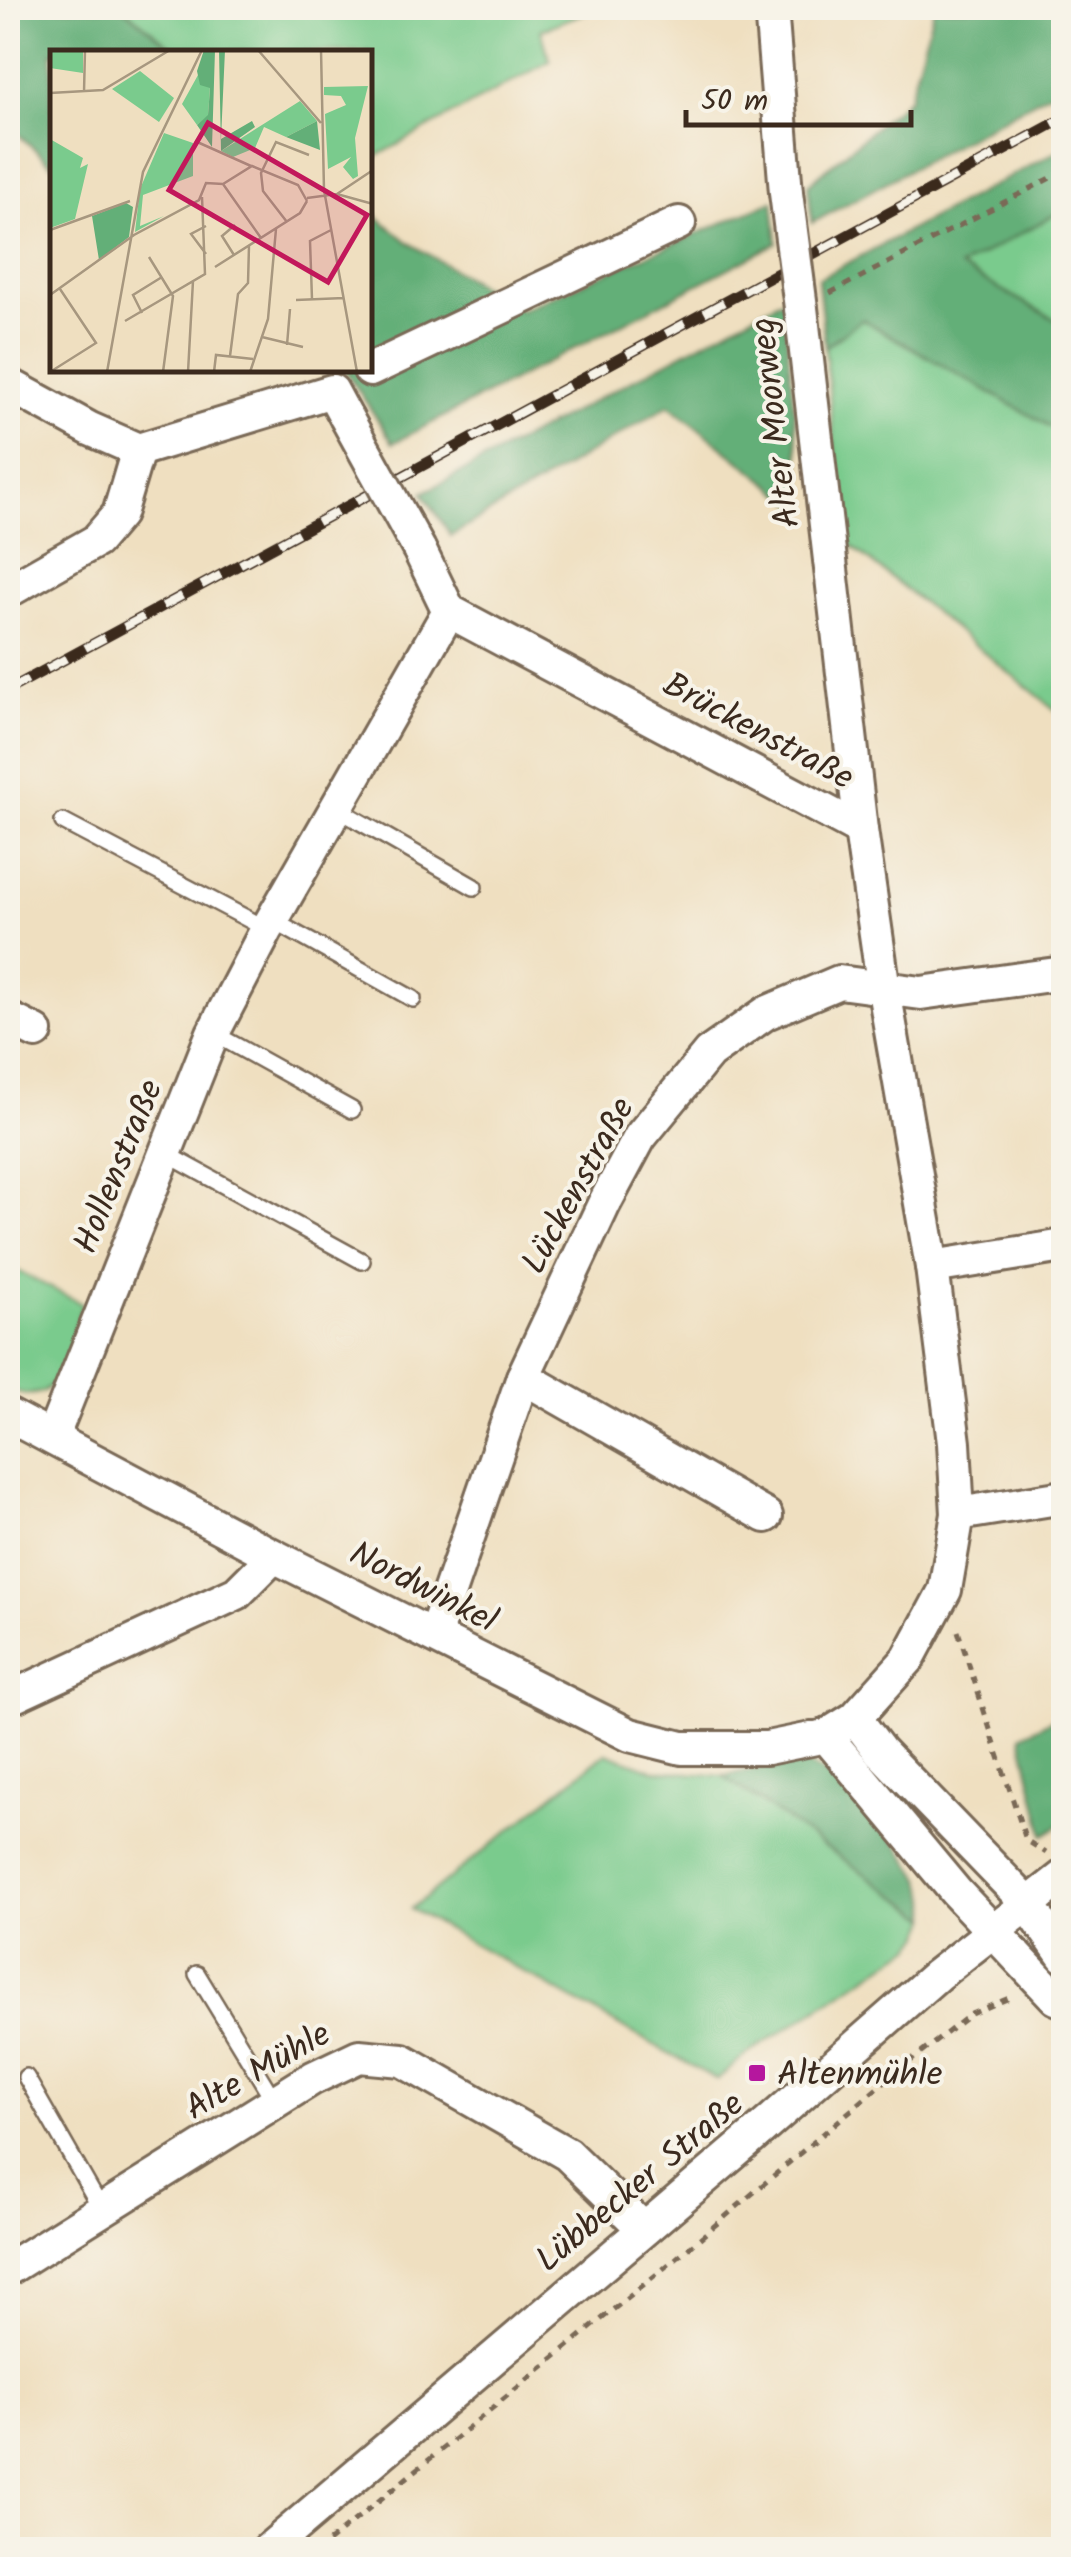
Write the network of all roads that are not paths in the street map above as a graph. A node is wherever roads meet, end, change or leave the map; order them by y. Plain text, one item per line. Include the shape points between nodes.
1 (771, 8) edge
2 (679, 223) dead end
3 (372, 369) edge
4 (368, 372) edge
5 (8, 384) edge
6 (339, 404) junction
7 (138, 450) junction
8 (8, 591) edge
9 (449, 611) junction
10 (336, 808) junction
11 (64, 822) dead end
12 (861, 830) junction
13 (474, 888) dead end
14 (270, 924) junction
15 (1064, 973) edge
16 (884, 990) junction
17 (413, 999) dead end
18 (213, 1034) junction
19 (352, 1110) dead end
20 (165, 1153) junction
21 (1064, 1246) edge
22 (362, 1261) dead end
23 (932, 1267) junction
24 (523, 1376) junction
25 (8, 1414) edge
26 (52, 1438) junction
27 (1064, 1498) edge
28 (958, 1514) junction
29 (766, 1516) dead end
30 (274, 1556) junction
31 (434, 1636) junction
32 (8, 1699) edge
33 (855, 1718) junction
34 (826, 1736) junction
35 (1057, 1866) edge
36 (1027, 1903) junction
37 (991, 1931) junction
38 (1064, 1956) edge
39 (197, 1974) dead end
40 (1064, 2001) edge
41 (26, 2077) dead end
42 (275, 2102) junction
43 (102, 2210) junction
44 (644, 2229) junction
45 (8, 2269) edge
46 (268, 2550) edge

1 - 12 street, Alter Moorweg, bridge via 786,193
2 - 3 street
4 - 6 street
5 - 7 street
6 - 7 street
6 - 9 street, bridge
7 - 8 street via 119,514 96,540
9 - 10 street, Hollenstraße
9 - 12 street, Brückenstraße
10 - 13 lane
10 - 14 street, Hollenstraße
11 - 14 lane
12 - 16 street, Brückenstraße
14 - 17 lane
14 - 18 street, Hollenstraße
15 - 16 street, Lückenstraße via 921,993
16 - 23 street, Brückenstraße
16 - 24 street, Lückenstraße via 839,982 766,1013 709,1053 640,1137
18 - 19 lane
18 - 20 street, Hollenstraße
20 - 22 lane
20 - 26 street, Hollenstraße
21 - 23 street
23 - 28 street, Brückenstraße
24 - 29 street
24 - 31 street, Lückenstraße
25 - 26 street, Nordwinkel
26 - 30 street, Nordwinkel
27 - 28 street
28 - 33 street, Brückenstraße via 945,1590 908,1658
30 - 31 street, Nordwinkel
30 - 32 street via 237,1594
31 - 34 street, Nordwinkel via 630,1735 682,1748 767,1748
33 - 34 street, Brückenstraße
33 - 36 street
34 - 37 street
35 - 36 street, Lübbecker Straße
36 - 37 street, Lübbecker Straße
36 - 38 street
37 - 40 street
37 - 44 street, Lübbecker Straße
39 - 42 lane
41 - 43 lane
42 - 43 street, Alte Mühle
42 - 44 street, Alte Mühle via 359,2056 402,2060 567,2154
43 - 45 street, Alte Mühle
44 - 46 street, Lübbecker Straße

